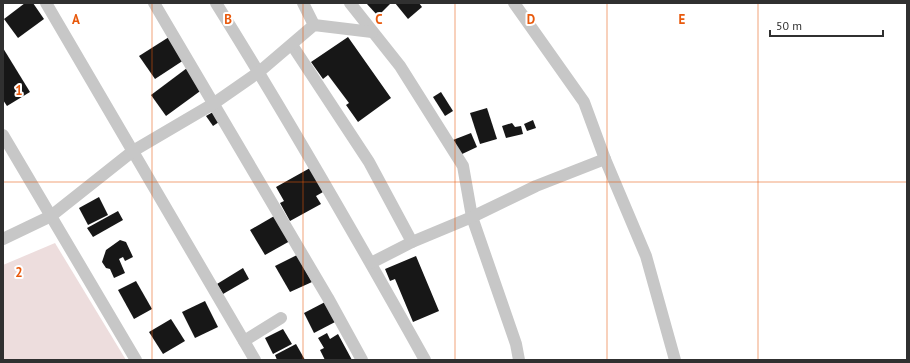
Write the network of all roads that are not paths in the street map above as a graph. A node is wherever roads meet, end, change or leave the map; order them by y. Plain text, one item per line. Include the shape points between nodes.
1 (46, 3) edge
2 (154, 3) edge
3 (216, 3) edge
4 (303, 3) edge
5 (350, 3) edge
6 (514, 3) edge
7 (314, 25) junction
8 (372, 32) junction
9 (292, 45) junction
10 (259, 72) junction
11 (213, 104) junction
12 (3, 134) edge
13 (133, 151) junction
14 (605, 159) junction
15 (51, 216) junction
16 (472, 217) junction
17 (3, 239) edge
18 (412, 242) junction
19 (371, 263) junction
20 (281, 318) dead end
21 (244, 340) junction
22 (136, 360) edge
23 (255, 360) edge
24 (362, 360) edge
25 (425, 360) edge
26 (519, 360) edge
27 (675, 360) edge

1 - 13 street
2 - 11 street
3 - 10 street
4 - 7 street
5 - 8 street
6 - 14 street via 584,102
7 - 8 street
7 - 9 street
8 - 16 street via 400,66 463,166
9 - 10 street
9 - 18 street via 369,162
10 - 11 street
10 - 19 street
11 - 13 street
11 - 24 street
12 - 15 street
13 - 15 street
13 - 21 street
14 - 16 street via 536,186
14 - 27 street via 646,256
15 - 17 street
15 - 22 street
16 - 18 street
16 - 26 street via 516,344
18 - 19 street
19 - 25 street
20 - 21 street
21 - 23 street

